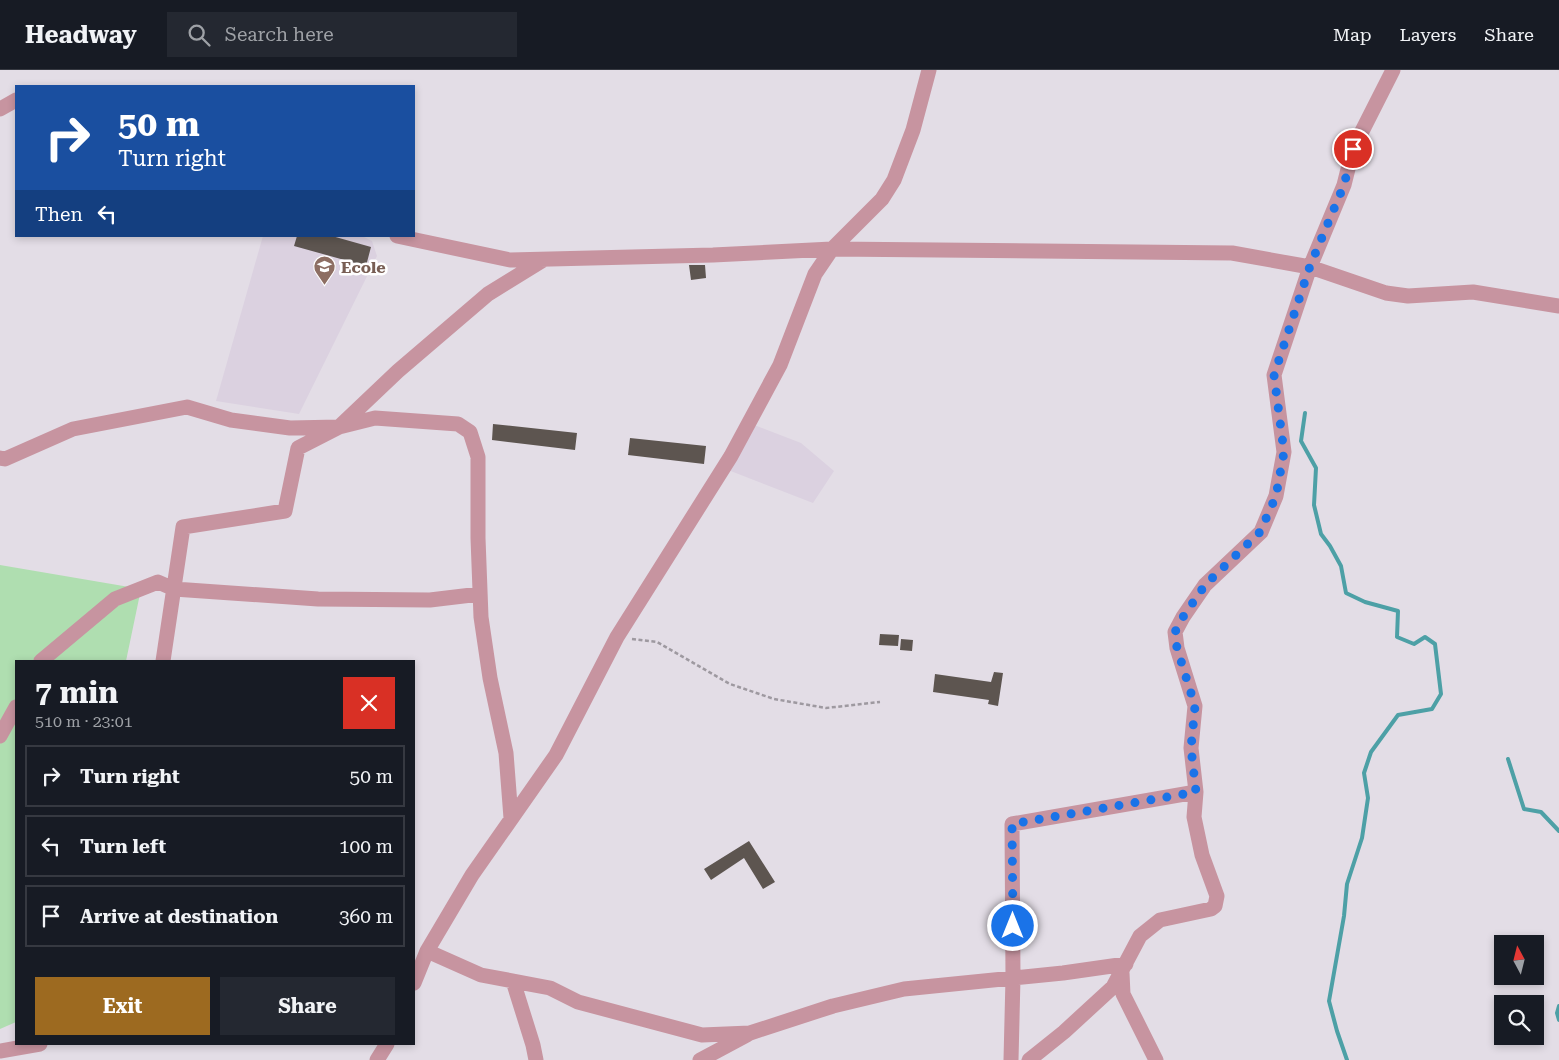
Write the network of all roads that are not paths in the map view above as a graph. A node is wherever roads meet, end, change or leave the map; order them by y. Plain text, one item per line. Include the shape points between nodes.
1 (929, 70) edge
2 (1393, 70) edge
3 (15, 101) edge
4 (0, 109) edge
5 (402, 237) edge
6 (832, 249) junction
7 (545, 260) junction
8 (1310, 266) junction
9 (1559, 306) edge
10 (339, 427) junction
11 (0, 458) edge
12 (174, 589) junction
13 (480, 594) junction
14 (42, 660) edge
15 (163, 660) edge
16 (15, 709) edge
17 (0, 736) edge
18 (1196, 792) junction
19 (511, 818) junction
20 (427, 951) junction
21 (1124, 969) junction
22 (1013, 978) junction
23 (415, 981) edge
24 (513, 981) junction
25 (750, 1033) junction
26 (34, 1045) edge
27 (386, 1045) edge
28 (0, 1051) edge
29 (377, 1060) edge
30 (536, 1060) edge
31 (700, 1060) edge
32 (1011, 1060) edge
33 (1029, 1060) edge
34 (1156, 1060) edge

1 - 6 street via 914,130 894,180 882,199
2 - 8 street via 1353,149 1344,185
3 - 4 street
5 - 7 street via 510,260
6 - 7 street
6 - 8 street via 1232,253
6 - 19 street via 815,274 780,365 731,456 617,637 556,755
7 - 10 street via 488,294
8 - 9 street via 1386,293 1408,296 1472,292
8 - 18 street via 1274,375 1284,452 1276,496 1260,532 1205,585 1175,632 1195,706 1191,748
10 - 11 street via 290,428 231,420 187,407 74,429 5,459
10 - 12 street via 298,448 285,511 183,527
10 - 13 street via 375,418 458,424 470,432 478,457
12 - 13 street via 318,599 430,600
12 - 14 street via 158,582 115,599
12 - 15 street
13 - 19 street via 490,678 506,753
16 - 17 street
18 - 21 street via 1194,817 1202,855 1217,896 1215,906 1210,910 1160,920 1140,936
18 - 22 street via 1012,824
19 - 20 street via 472,875
20 - 23 street
20 - 24 street via 482,975
21 - 22 street
21 - 33 street via 1113,988
21 - 34 street via 1123,994
22 - 25 street via 904,989 834,1006
22 - 32 street
24 - 25 street via 550,988 578,1002 702,1034
24 - 30 street
25 - 31 street
26 - 28 street
27 - 29 street

